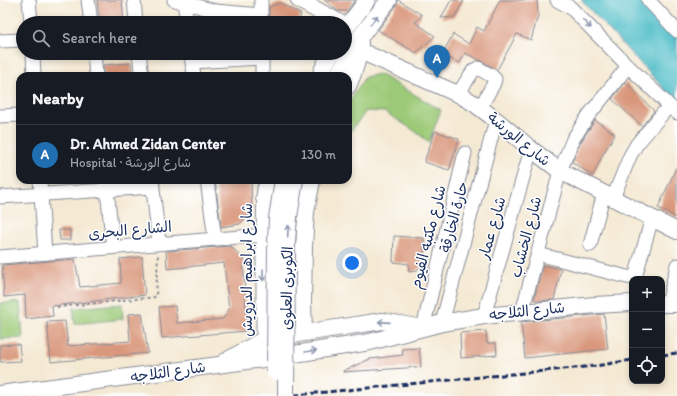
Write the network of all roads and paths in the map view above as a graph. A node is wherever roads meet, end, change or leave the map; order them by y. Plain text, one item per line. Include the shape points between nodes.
1 (29, 0) edge
2 (88, 0) edge
3 (134, 0) edge
4 (261, 0) edge
5 (299, 0) edge
6 (367, 0) edge
7 (389, 0) edge
8 (557, 0) edge
9 (648, 0) edge
10 (179, 1) edge
11 (30, 16) edge
12 (90, 16) edge
13 (135, 16) edge
14 (184, 16) edge
15 (244, 16) edge
16 (261, 16) edge
17 (326, 16) edge
18 (352, 18) edge
19 (677, 31) edge
20 (16, 40) edge
21 (0, 41) edge
22 (360, 44) junction
23 (352, 55) edge
24 (33, 60) edge
25 (95, 60) edge
26 (141, 60) edge
27 (191, 60) edge
28 (262, 60) edge
29 (348, 60) edge
30 (628, 66) junction
31 (34, 72) edge
32 (96, 72) edge
33 (142, 72) edge
34 (193, 72) edge
35 (262, 72) edge
36 (340, 72) edge
37 (352, 76) edge
38 (458, 94) junction
39 (480, 108) junction
40 (673, 110) edge
41 (16, 115) edge
42 (0, 116) edge
43 (496, 120) junction
44 (531, 149) junction
45 (465, 153) dead end
46 (560, 171) junction
47 (40, 184) edge
48 (130, 184) edge
49 (153, 184) edge
50 (208, 184) edge
51 (264, 184) edge
52 (268, 184) edge
53 (282, 184) edge
54 (294, 184) edge
55 (311, 184) edge
56 (107, 185) edge
57 (41, 194) junction
58 (609, 196) junction
59 (0, 197) edge
60 (264, 198) junction
61 (652, 218) junction
62 (677, 231) edge
63 (263, 235) junction
64 (215, 239) junction
65 (159, 243) junction
66 (590, 245) dead end
67 (113, 247) junction
68 (45, 253) junction
69 (538, 254) junction
70 (0, 257) edge
71 (677, 265) edge
72 (629, 303) edge
73 (669, 304) edge
74 (57, 308) dead end
75 (522, 312) junction
76 (484, 316) junction
77 (442, 323) junction
78 (423, 328) junction
79 (304, 333) junction
80 (263, 340) junction
81 (262, 359) junction
82 (217, 365) junction
83 (0, 394) edge
84 (275, 396) edge
85 (286, 396) edge

1 - 11 street
2 - 12 street
3 - 13 street
4 - 16 street
5 - 17 main road
6 - 18 main road
22 -> 7 main road
8 -> 30 street via 571,8
9 - 19 street
10 - 14 street
10 - 15 street
20 - 21 street
22 - 23 main road
22 - 37 main road
22 - 38 main road, شارع الورشة
24 - 31 street
25 - 32 street
26 - 33 street
27 - 34 street
28 - 35 street
29 - 36 main road
30 - 40 street
30 - 46 street, شارع الخشاب via 588,115 573,139
38 - 39 main road, شارع الورشة
38 - 39 street via 476,68 492,76 495,79 494,83
39 - 43 main road, شارع الورشة
40 - 58 street via 642,139
41 - 42 street
43 - 44 main road, شارع الورشة
43 - 77 street, حارة الخارقة
44 - 46 main road, شارع الورشة
44 - 76 street, شارع عمار
45 - 78 street, شارع مكتبه الفيوم
46 - 58 main road, شارع الورشة
46 - 69 street, شارع الخشاب
47 - 57 street
48 - 56 street
49 - 65 street
50 - 64 street
51 - 60 street, شارع ابراهيم الدرويش
52 - 60 main road
53 - 84 main road, الكوبرى العلوى, bridge via 276,241
85 -> 54 main road, الكوبرى العلوى, bridge via 287,241
55 - 79 main road via 306,212 304,247
56 - 57 street
56 - 67 street
57 - 59 street
57 - 68 street
58 - 61 main road, شارع الورشة
58 - 66 street
60 - 63 street, شارع ابراهيم الدرويش
61 - 62 main road, شارع الورشة
61 - 69 street via 636,274 631,278
63 - 64 street, الشارع البحرى
63 -> 80 street, شارع ابراهيم الدرويش
64 - 65 street, الشارع البحرى
65 - 67 street, الشارع البحرى
65 - 74 path via 156,298
67 - 68 street, الشارع البحرى
68 - 70 street, الشارع البحرى
69 - 75 street, شارع الخشاب
71 - 73 street
72 - 75 main road, شارع الثلاجه
75 - 76 main road, شارع الثلاجه
76 - 77 main road, شارع الثلاجه
77 - 78 main road, شارع الثلاجه
78 -> 79 main road, شارع الثلاجه via 382,321
81 -> 78 main road, شارع الثلاجه via 370,342
79 - 80 main road, شارع الثلاجه
80 - 81 street, شارع ابراهيم الدرويش
80 - 82 main road, شارع الثلاجه
81 - 82 main road, شارع الثلاجه
82 - 83 main road, شارع الثلاجه

